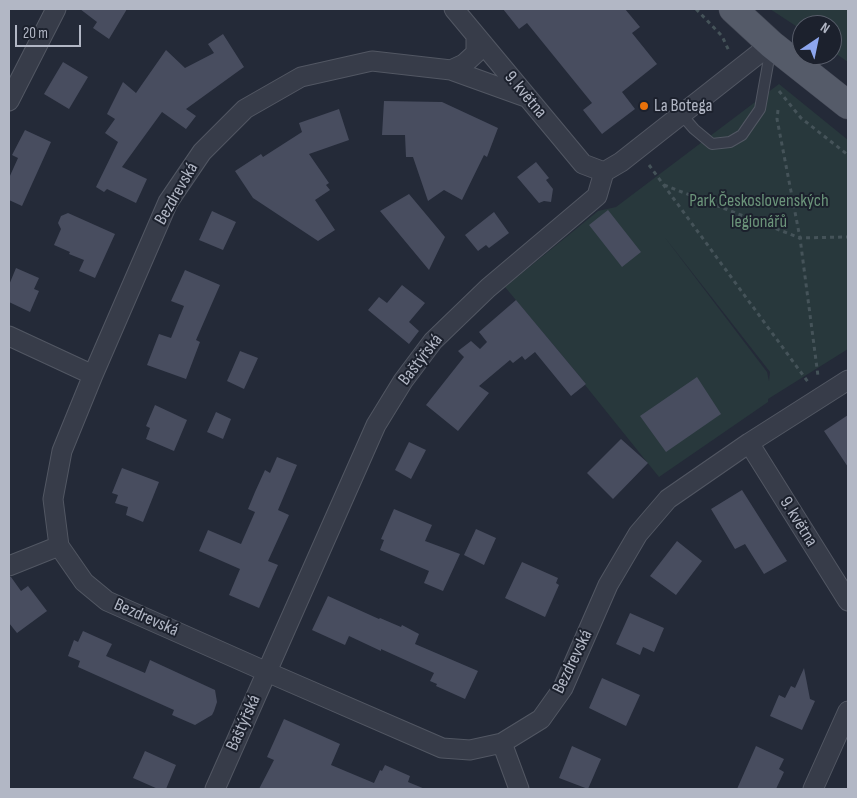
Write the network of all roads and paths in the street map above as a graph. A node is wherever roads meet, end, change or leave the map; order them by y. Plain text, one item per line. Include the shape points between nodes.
1 (56, 9) edge
2 (454, 9) edge
3 (733, 9) edge
4 (476, 37) junction
5 (772, 44) junction
6 (451, 70) junction
7 (780, 91) dead end
8 (526, 97) junction
9 (9, 101) edge
10 (848, 106) edge
11 (681, 114) junction
12 (638, 149) junction
13 (604, 172) junction
14 (663, 185) junction
15 (848, 237) edge
16 (800, 238) junction
17 (9, 336) edge
18 (93, 375) junction
19 (848, 380) edge
20 (820, 398) junction
21 (749, 443) junction
22 (59, 546) junction
23 (9, 566) edge
24 (848, 601) edge
25 (267, 672) junction
26 (848, 711) edge
27 (502, 744) junction
28 (215, 789) edge
29 (519, 789) edge
30 (814, 789) edge

1 - 9 street
2 - 4 street, 9. května
3 - 5 main road
4 - 6 street via 476,53
4 - 8 street, 9. května
5 - 10 main road
5 - 11 street
5 - 11 lane via 760,109 742,135 730,142 712,144
6 - 8 street, Bezdrevská
6 - 18 street, Bezdrevská via 372,61 300,77 245,109 202,152 168,202
7 - 16 path via 777,119
8 - 13 street, 9. května via 582,164
11 - 12 street
12 - 13 street
12 - 14 path
13 - 25 street, Baštýřská via 597,196 488,288 433,341 403,381 376,425
14 - 16 path
14 - 20 path
15 - 16 path
16 - 20 path
17 - 18 street
18 - 22 street, Bezdrevská via 62,451 53,499
19 - 20 street, Bezdrevská
20 - 21 street, Bezdrevská
21 - 24 street, 9. května
21 - 27 street, Bezdrevská via 668,499 638,534 608,585 563,688 541,719
22 - 23 street
22 - 25 street, Bezdrevská via 84,582 107,601
25 - 27 street, Bezdrevská via 442,748 470,750
25 - 28 street, Baštýřská
26 - 30 street
27 - 29 street

